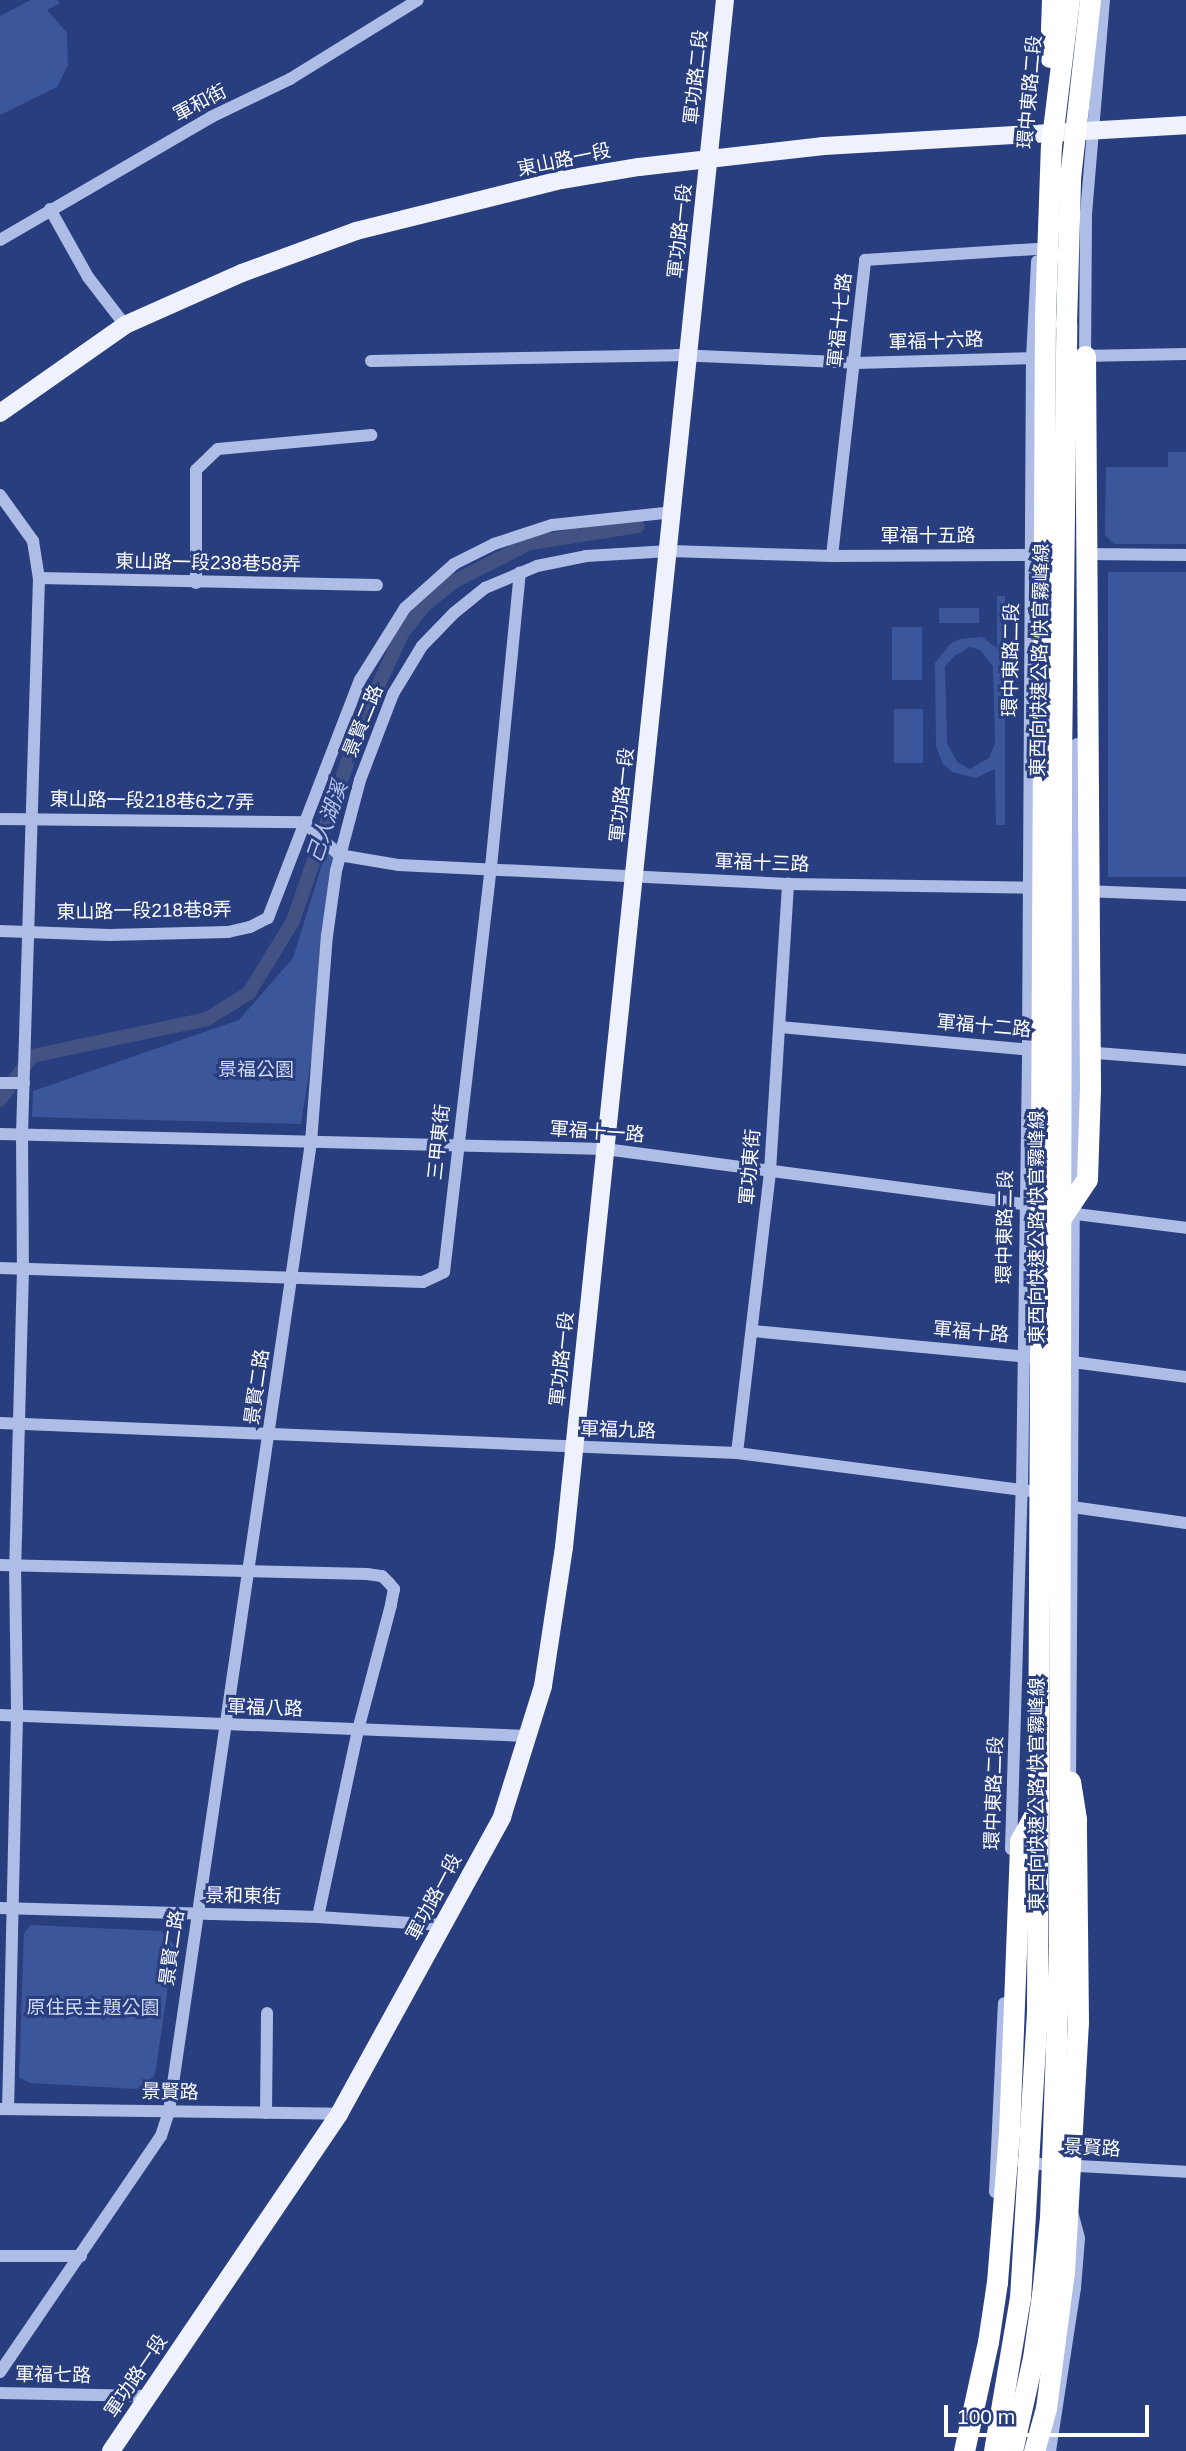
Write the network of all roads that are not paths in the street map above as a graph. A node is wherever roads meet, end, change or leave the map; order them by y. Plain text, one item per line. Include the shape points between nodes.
1 (418, 0) edge
2 (724, 0) edge
3 (1052, 0) edge
4 (1058, 0) edge
5 (1069, 0) edge
6 (1090, 0) edge
7 (1104, 0) edge
8 (1186, 125) edge
9 (1091, 130) junction
10 (1048, 139) junction
11 (709, 158) junction
12 (50, 209) junction
13 (0, 240) edge
14 (1037, 248) junction
15 (125, 325) junction
16 (1186, 354) edge
17 (688, 356) junction
18 (1085, 356) junction
19 (1032, 358) junction
20 (371, 361) dead end
21 (856, 363) junction
22 (0, 413) edge
23 (371, 435) dead end
24 (0, 495) edge
25 (673, 512) junction
26 (670, 551) junction
27 (1096, 554) junction
28 (832, 555) junction
29 (1032, 555) junction
30 (1077, 555) junction
31 (1186, 555) edge
32 (520, 572) junction
33 (39, 578) junction
34 (196, 583) junction
35 (377, 585) dead end
36 (1077, 763) junction
37 (0, 819) edge
38 (30, 820) junction
39 (304, 822) junction
40 (338, 854) junction
41 (491, 867) junction
42 (634, 877) junction
43 (788, 884) junction
44 (1028, 888) junction
45 (1077, 891) junction
46 (1186, 895) edge
47 (0, 931) edge
48 (29, 931) junction
49 (780, 1027) junction
50 (1028, 1049) junction
51 (1076, 1052) junction
52 (1186, 1060) edge
53 (0, 1083) edge
54 (24, 1083) junction
55 (0, 1134) edge
56 (22, 1134) junction
57 (311, 1142) junction
58 (458, 1144) junction
59 (605, 1149) junction
60 (770, 1171) junction
61 (1024, 1204) junction
62 (1067, 1216) junction
63 (1186, 1228) edge
64 (0, 1268) edge
65 (23, 1269) junction
66 (293, 1279) junction
67 (753, 1331) junction
68 (1024, 1357) junction
69 (1073, 1362) junction
70 (1186, 1377) edge
71 (0, 1423) edge
72 (17, 1423) junction
73 (270, 1433) junction
74 (574, 1448) junction
75 (737, 1453) junction
76 (1022, 1488) junction
77 (1072, 1509) junction
78 (1186, 1523) edge
79 (0, 1565) edge
80 (15, 1565) junction
81 (248, 1572) junction
82 (0, 1715) edge
83 (17, 1715) junction
84 (226, 1726) junction
85 (1059, 1726) junction
86 (358, 1730) junction
87 (529, 1736) junction
88 (1039, 1807) junction
89 (0, 1908) edge
90 (14, 1908) junction
91 (196, 1914) junction
92 (318, 1917) junction
93 (442, 1925) junction
94 (267, 2012) dead end
95 (4, 2109) edge
96 (169, 2111) junction
97 (266, 2113) junction
98 (339, 2114) junction
99 (995, 2160) junction
100 (1062, 2167) junction
101 (1186, 2172) edge
102 (0, 2256) edge
103 (81, 2256) junction
104 (0, 2372) edge
105 (0, 2393) edge
106 (148, 2396) junction
107 (111, 2451) edge
108 (957, 2451) edge
109 (964, 2451) edge
110 (995, 2451) edge
111 (1012, 2451) edge
112 (1022, 2451) edge
113 (1034, 2451) edge
114 (1051, 2451) edge

1 - 12 street, 軍和街 via 290,79 211,117
2 - 11 main road, 軍功路二段
3 - 10 highway, bridge
4 - 10 street, 環中東路二段
5 - 10 highway, 東西向快速公路 快官霧峰線, bridge
6 - 62 highway, 東西向快速公路 快官霧峰線, bridge via 1070,177 1066,325
7 - 9 street
8 - 9 main road, 東山路一段
9 - 10 main road, 東山路一段
9 - 18 street
10 - 11 main road, 東山路一段 via 824,146
10 - 14 street, 環中東路二段
10 - 88 highway, 東西向快速公路 快官霧峰線, bridge
11 - 15 main road, 東山路一段 via 568,178 356,231 242,272
11 - 17 main road, 軍功路一段
12 - 13 street, 軍和街
12 - 15 street via 88,277
14 - 19 street, 環中東路二段
14 - 21 street, 軍福十七路 via 865,260
15 - 22 main road, 東山路一段
16 - 18 street, 軍福十六路
17 - 20 street, 軍福十六路
17 - 21 street, 軍福十六路
17 - 25 main road, 軍功路一段
18 - 19 street, 軍福十六路
18 - 27 street via 1095,414
18 - 30 street via 1077,414
18 - 62 highway, bridge via 1090,1087 1087,1178
19 - 21 street, 軍福十六路
19 - 29 street, 環中東路二段
21 - 28 street, 軍福十七路
23 - 34 street via 218,449 196,470
24 - 33 street via 33,541
25 - 26 main road, 軍功路一段
25 - 39 street, 東山路一段218巷8弄 via 552,525 494,544 454,564 405,608 382,642 360,680
26 - 28 street, 軍福十五路
26 - 32 street, 景賢二路 via 586,556
26 - 42 main road, 軍功路一段
27 - 30 street, 軍福十五路
27 - 31 street, 軍福十五路
27 - 36 street via 1091,671
28 - 29 street, 軍福十五路
29 - 30 street, 軍福十五路
29 - 44 street, 環中東路二段
30 - 36 street
32 - 40 street, 景賢二路 via 485,588 454,612 409,666 367,760
32 - 41 street, 三甲東街
33 - 34 street, 東山路一段238巷58弄
33 - 38 street
34 - 35 street, 東山路一段238巷58弄
36 - 45 street
37 - 38 street, 東山路一段218巷6之7弄
38 - 39 street, 東山路一段218巷6之7弄
38 - 48 street
39 - 40 street
39 - 48 street, 東山路一段218巷8弄 via 268,918 250,927 228,932 109,935
40 - 41 street, 軍福十三路 via 399,864
40 - 57 street, 景賢二路
41 - 42 street, 軍福十三路
41 - 58 street, 三甲東街
42 - 43 street, 軍福十三路
42 - 59 main road, 軍功路一段
43 - 44 street, 軍福十三路
43 - 49 street, 軍功東街
44 - 45 street, 軍福十三路
44 - 50 street, 環中東路二段
45 - 46 street, 軍福十三路
45 - 51 street
47 - 48 street, 東山路一段218巷8弄
48 - 54 street
49 - 50 street, 軍福十二路
49 - 60 street, 軍功東街
50 - 51 street, 軍福十二路
50 - 61 street, 環中東路二段
51 - 52 street, 軍福十二路
51 - 62 street
53 - 54 street
54 - 56 street
55 - 56 street, 軍福十一路
56 - 57 street, 軍福十一路
56 - 65 street
57 - 58 street, 軍福十一路
57 - 66 street, 景賢二路
58 - 59 street, 軍福十一路
58 - 66 street, 三甲東街 via 444,1272 423,1282
59 - 60 street, 軍福十一路
59 - 74 main road, 軍功路一段
60 - 61 street, 軍福十一路
60 - 67 street, 軍功東街
61 - 62 street, 軍福十一路
61 - 68 street, 環中東路二段
62 - 63 street, 軍福十一路
62 - 69 street
62 - 85 highway, 東西向快速公路 快官霧峰線, bridge
64 - 65 street, 三甲東街
65 - 66 street, 三甲東街
65 - 72 street
66 - 73 street, 景賢二路
67 - 68 street, 軍福十路
67 - 75 street, 軍功東街
68 - 69 street, 軍福十路
68 - 76 street, 環中東路二段
69 - 70 street, 軍福十路
69 - 77 street
71 - 72 street, 軍福九路
72 - 73 street, 軍福九路
72 - 80 street
73 - 74 street, 軍福九路
73 - 81 street, 景賢二路
74 - 75 street, 軍福九路
74 - 87 main road, 軍功路一段 via 552,1634
75 - 76 street, 軍福九路
76 - 77 street, 軍福九路
76 - 99 street, 環中東路二段 via 1015,1766
77 - 78 street, 軍福九路
77 - 100 street
79 - 80 street
80 - 81 street
80 - 83 street
81 - 84 street, 景賢二路
81 - 86 street via 367,1574 382,1576 390,1583 394,1589 391,1605
82 - 83 street, 軍福八路
83 - 84 street, 軍福八路
83 - 90 street
84 - 86 street, 軍福八路
84 - 91 street, 景賢二路
85 - 111 highway, 東西向快速公路 快官霧峰線, bridge via 1059,1947 1050,2218 1033,2358
85 - 113 highway, bridge via 1076,1819 1078,2022 1064,2273 1046,2409
86 - 87 street, 軍福八路
86 - 92 street
87 - 93 main road, 軍功路一段 via 502,1817
88 - 109 highway, bridge via 1020,1841 1009,2134 996,2283
88 - 110 highway, 東西向快速公路 快官霧峰線, bridge via 1037,2011 1026,2229 1014,2352
89 - 90 street, 景和東街
90 - 91 street, 景和東街
90 - 95 street
91 - 92 street, 景和東街
91 - 96 street, 景賢二路
92 - 93 street, 景和東街
93 - 98 main road, 軍功路一段
94 - 97 street
95 - 96 street, 景賢路
96 - 97 street, 景賢路
96 - 103 street, 景賢二路 via 161,2136
97 - 98 street, 景賢路
98 - 106 main road, 軍功路一段
99 - 100 street, 景賢路
99 - 108 street, 環中東路二段 via 986,2313
100 - 101 street, 景賢路
100 - 112 street via 1046,2336
100 - 114 street via 1079,2238
102 - 103 street
103 - 104 street, 景賢二路
105 - 106 street, 軍福七路
106 - 107 main road, 軍功路一段

